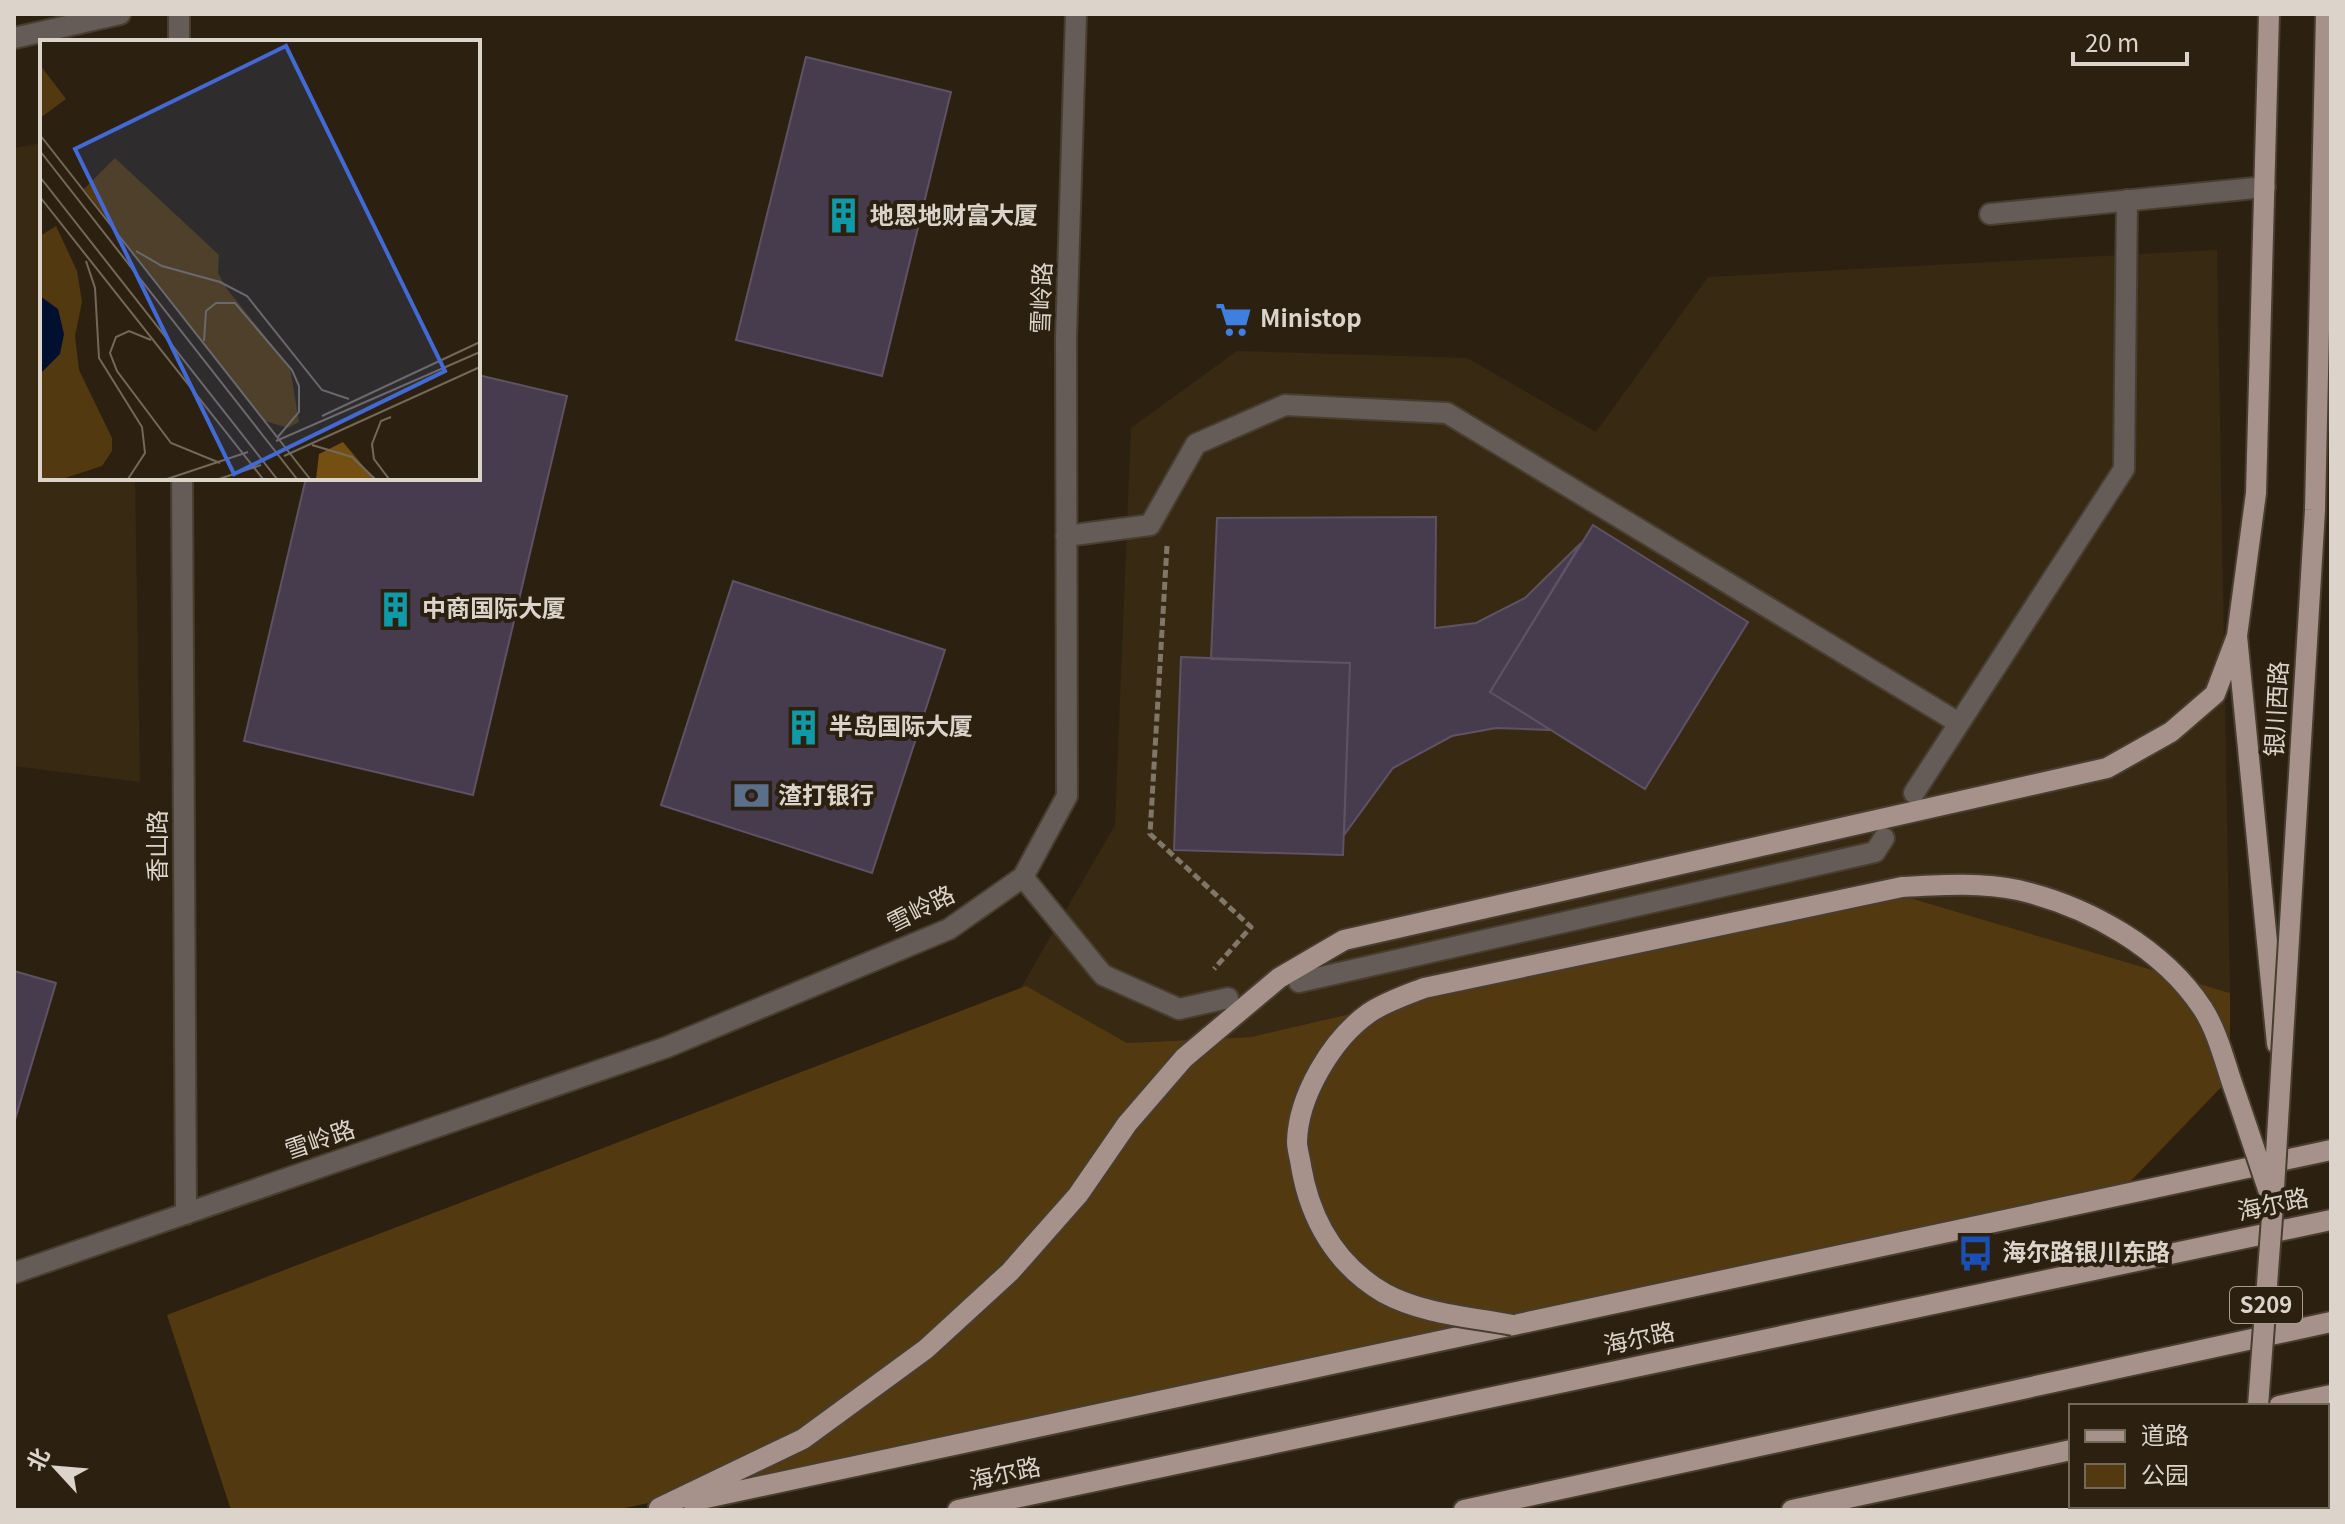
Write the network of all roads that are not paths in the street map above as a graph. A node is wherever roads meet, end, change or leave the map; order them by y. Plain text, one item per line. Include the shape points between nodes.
1 (120, 14) edge
2 (179, 14) edge
3 (1076, 14) edge
4 (2269, 14) edge
5 (2326, 14) edge
6 (14, 38) edge
7 (179, 40) edge
8 (2265, 187) junction
9 (2127, 200) junction
10 (1990, 214) dead end
11 (182, 480) edge
12 (1066, 536) junction
13 (2237, 636) junction
14 (1959, 723) junction
15 (1914, 793) dead end
16 (1884, 838) dead end
17 (1023, 877) junction
18 (1299, 982) dead end
19 (1228, 998) dead end
20 (2331, 1150) edge
21 (2288, 1159) junction
22 (2273, 1204) junction
23 (186, 1214) junction
24 (2331, 1220) edge
25 (14, 1273) edge
26 (2331, 1322) edge
27 (1513, 1325) junction
28 (2331, 1395) edge
29 (2258, 1404) edge
30 (2288, 1404) edge
31 (2069, 1450) edge
32 (654, 1509) edge
33 (958, 1510) edge
34 (1464, 1510) edge
35 (1792, 1510) edge

1 - 6 street
2 - 7 street
3 - 12 street, 雪岭路
4 - 8 main road
5 - 22 main road, 银川西路 / S209, bridge via 2315,510
8 - 9 street
8 - 13 main road via 2256,493
9 - 10 street
9 - 14 street via 2124,469
11 - 23 street, 香山路
12 - 14 street via 1150,525 1196,444 1285,405 1447,413
12 - 17 street, 雪岭路 via 1067,796
13 - 21 main road
13 - 32 main road via 2215,694 2171,732 2107,768 1344,940 1279,978 1184,1058 1127,1124 1078,1195 1010,1272 926,1349 803,1439
14 - 15 street
16 - 18 street via 1875,852
17 - 19 street via 1103,975 1179,1009
17 - 23 street, 雪岭路 via 949,929 667,1047
20 - 21 main road
21 - 27 main road
22 - 27 main road, bridge via 2204,1010 2169,966 2073,908 2016,890 1902,887 1424,988 1369,1013 1350,1030 1326,1059 1306,1097 1297,1142 1318,1225 1346,1265 1385,1293 1429,1310
22 - 29 main road, 银川西路 / S209, bridge
23 - 25 street, 雪岭路
24 - 33 main road, 海尔路
26 - 34 main road
27 - 32 main road
28 - 30 main road
31 - 35 main road

